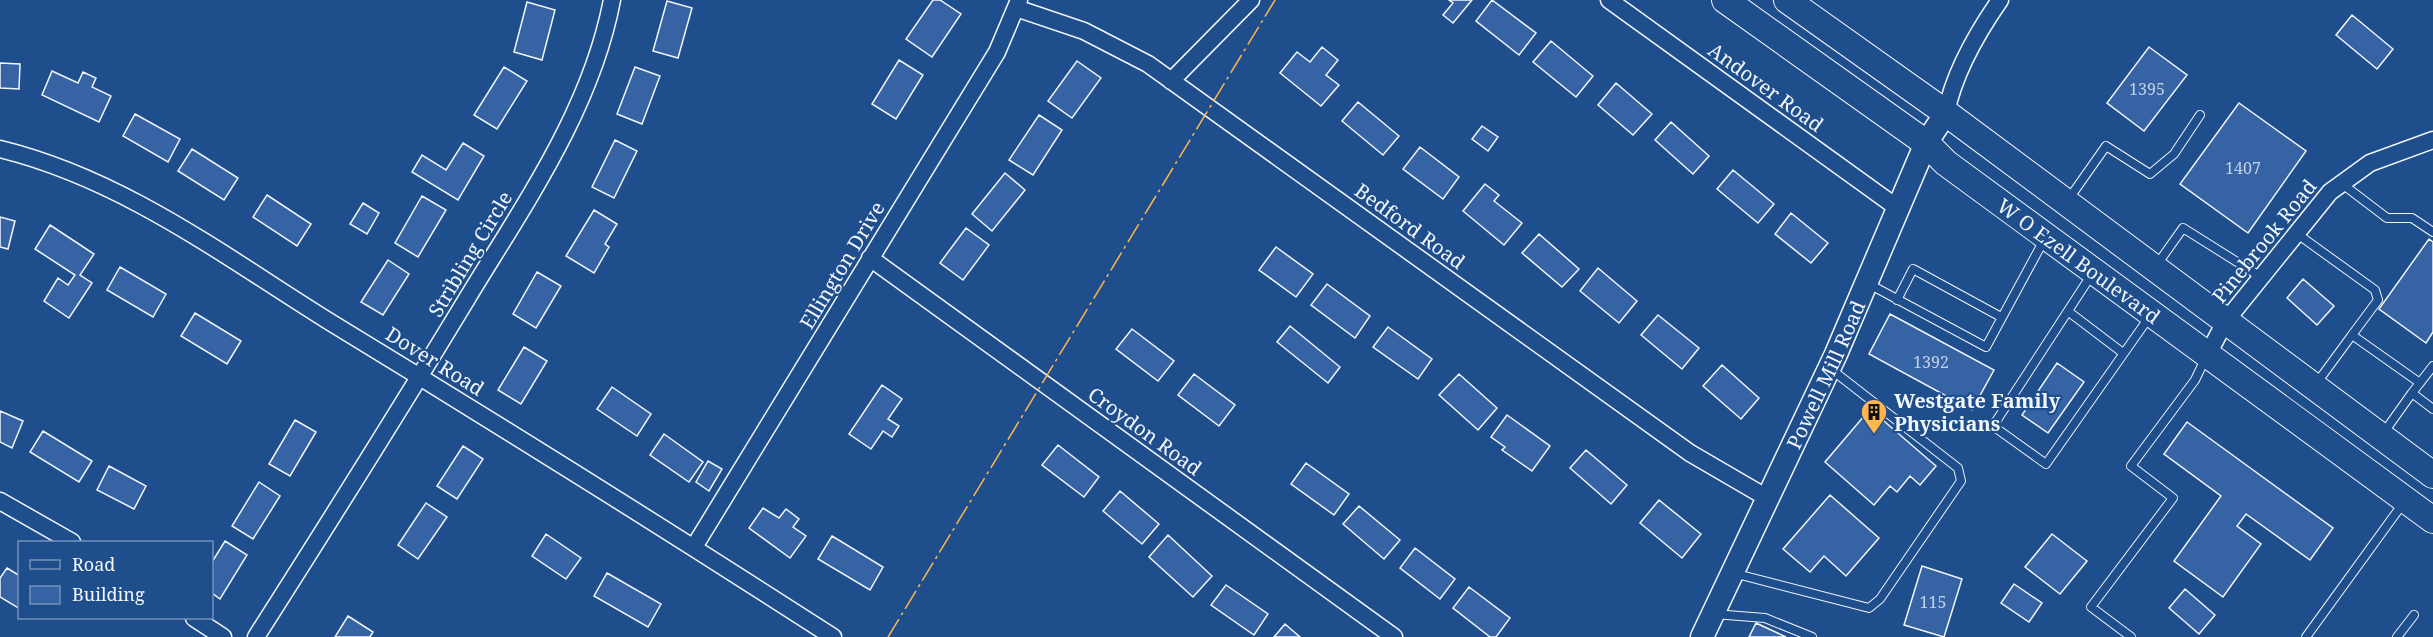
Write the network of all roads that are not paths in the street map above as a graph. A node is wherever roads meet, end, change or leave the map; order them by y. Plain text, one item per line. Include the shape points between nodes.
1 (612, 0) edge
2 (1251, 0) edge
3 (1609, 0) edge
4 (1725, 0) edge
5 (1787, 0) edge
6 (2000, 0) edge
7 (1017, 4) edge
8 (1172, 81) junction
9 (1946, 112) junction
10 (2200, 115) dead end
11 (2433, 140) edge
12 (1926, 143) junction
13 (0, 149) edge
14 (2341, 183) junction
15 (2067, 203) junction
16 (1899, 209) junction
17 (2433, 232) edge
18 (2296, 233) junction
19 (2046, 237) junction
20 (870, 258) junction
21 (2154, 269) junction
22 (2093, 272) junction
23 (2261, 277) junction
24 (1867, 283) junction
25 (1898, 300) junction
26 (2069, 312) junction
27 (2150, 315) junction
28 (2001, 317) junction
29 (2225, 322) junction
30 (2352, 335) junction
31 (2123, 353) junction
32 (2208, 354) junction
33 (2433, 366) edge
34 (1830, 368) junction
35 (420, 377) junction
36 (2420, 383) junction
37 (2313, 387) junction
38 (2412, 393) junction
39 (2433, 409) edge
40 (2381, 436) junction
41 (2433, 474) edge
42 (1769, 499) junction
43 (2406, 500) junction
44 (0, 501) edge
45 (2433, 520) edge
46 (69, 541) edge
47 (694, 547) junction
48 (1733, 573) junction
49 (1713, 614) junction
50 (2414, 615) dead end
51 (196, 619) edge
52 (223, 637) edge
53 (256, 637) edge
54 (833, 637) edge
55 (1394, 637) edge
56 (1702, 637) edge
57 (1812, 637) edge
58 (2131, 637) edge
59 (2306, 637) edge
60 (2397, 637) edge

1 - 35 street, Stribling Circle via 594,65 573,118 547,168
2 - 8 street
3 - 16 street, Andover Road
4 - 12 main road, W O Ezell Boulevard
5 - 9 main road, W O Ezell Boulevard
6 - 9 street via 1984,22 1950,94
7 - 8 street, Bedford Road via 1084,31
7 - 20 street, Ellington Drive via 996,52
8 - 42 street, Bedford Road via 1690,453
9 - 12 street, Powell Mill Road
9 - 15 main road, W O Ezell Boulevard
10 - 15 lane via 2174,154 2150,174 2106,146
11 - 14 street, Pinebrook Road via 2370,164
12 - 16 street, Powell Mill Road
12 - 19 main road, W O Ezell Boulevard via 1946,163
13 - 35 street, Dover Road via 68,169 127,197
14 - 17 lane via 2387,218 2412,218
14 - 18 street, Pinebrook Road
15 - 21 main road, W O Ezell Boulevard
16 - 24 street, Powell Mill Road
18 - 23 street, Pinebrook Road
18 - 30 lane via 2375,290 2378,300
19 - 22 main road, W O Ezell Boulevard
19 - 28 lane
20 - 47 street, Ellington Drive
20 - 55 street, Croydon Road
21 - 23 lane via 2183,228
21 - 29 main road, W O Ezell Boulevard
22 - 26 lane
22 - 27 main road, W O Ezell Boulevard
23 - 29 street, Pinebrook Road
24 - 25 lane
24 - 34 street, Powell Mill Road
25 - 28 lane via 1986,346
25 - 28 lane via 1913,269
26 - 31 lane
26 - 31 lane via 1993,426 2046,464
27 - 31 lane
27 - 32 main road, W O Ezell Boulevard
29 - 32 street, Pinebrook Road
29 - 37 main road, W O Ezell Boulevard
30 - 36 lane
30 - 37 lane
32 - 43 main road, W O Ezell Boulevard
32 - 58 lane via 2195,380 2131,466 2174,498 2091,607
33 - 36 lane
34 - 42 street, Powell Mill Road
34 - 48 lane via 1958,468 1961,482 1869,608
35 - 47 street, Dover Road
35 - 53 street, Stribling Circle
36 - 38 lane
37 - 40 main road, W O Ezell Boulevard
38 - 39 lane
38 - 40 lane
40 - 41 main road, W O Ezell Boulevard
42 - 48 street, Powell Mill Road
43 - 45 main road, W O Ezell Boulevard
43 - 59 lane
44 - 46 street
47 - 54 street, Dover Road
48 - 49 street, Powell Mill Road
49 - 56 street, Powell Mill Road
49 - 57 lane via 1765,618
50 - 60 lane
51 - 52 street

